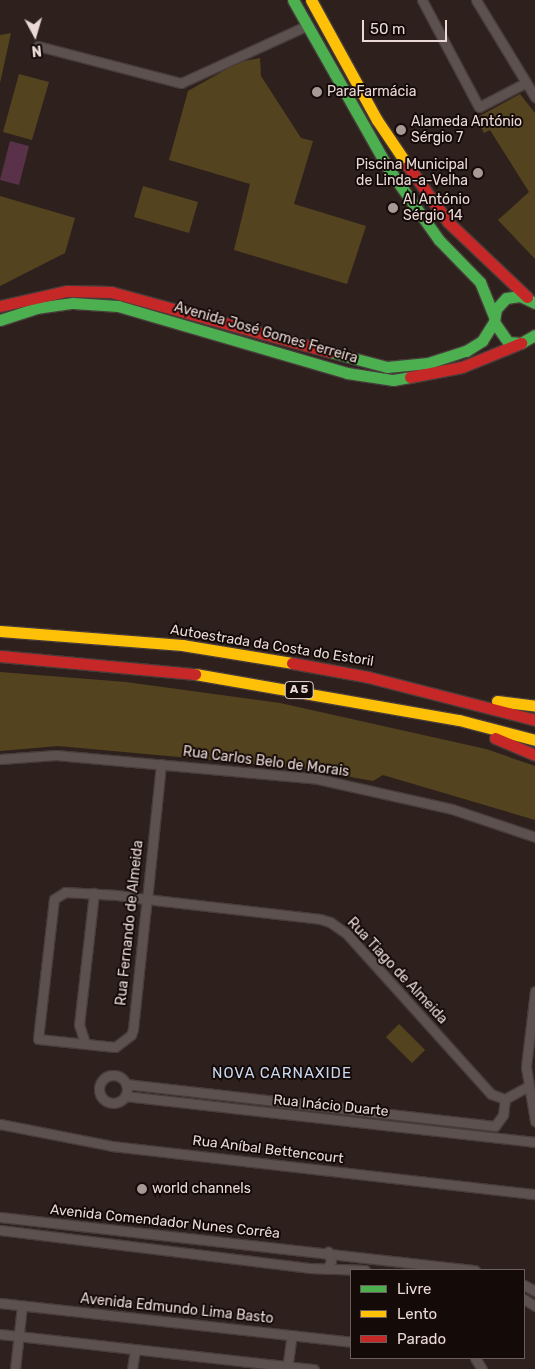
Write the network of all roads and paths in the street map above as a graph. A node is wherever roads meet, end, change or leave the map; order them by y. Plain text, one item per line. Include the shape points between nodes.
1 (293, 0) edge
2 (311, 0) edge
3 (422, 0) edge
4 (476, 0) edge
5 (306, 26) junction
6 (38, 46) dead end
7 (525, 83) junction
8 (535, 98) edge
9 (531, 300) edge
10 (0, 306) edge
11 (494, 319) junction
12 (0, 320) edge
13 (529, 341) edge
14 (0, 631) edge
15 (0, 656) edge
16 (443, 695) junction
17 (535, 706) edge
18 (459, 720) junction
19 (535, 720) edge
20 (535, 740) edge
21 (535, 755) edge
22 (0, 759) edge
23 (161, 764) junction
24 (535, 837) edge
25 (94, 893) junction
26 (147, 899) junction
27 (535, 992) edge
28 (85, 1043) junction
29 (126, 1084) junction
30 (527, 1087) junction
31 (125, 1096) junction
32 (505, 1099) junction
33 (319, 1106) junction
34 (319, 1119) junction
35 (535, 1121) edge
36 (0, 1124) edge
37 (535, 1142) edge
38 (535, 1194) edge
39 (0, 1217) edge
40 (0, 1230) edge
41 (328, 1251) junction
42 (327, 1269) junction
43 (466, 1269) edge
44 (350, 1270) edge
45 (0, 1303) edge
46 (22, 1306) junction
47 (0, 1334) edge
48 (292, 1335) junction
49 (18, 1336) junction
50 (350, 1342) edge
51 (134, 1349) junction
52 (288, 1368) edge
53 (15, 1369) edge
54 (132, 1369) edge
55 (314, 1369) edge

1 - 5 main road
2 - 9 main road via 377,120 448,222
3 - 7 street via 480,107
4 - 7 street
5 - 6 street via 181,82
5 - 11 main road via 388,168 439,240 480,282
7 - 8 street
9 - 11 main road, Avenida José Gomes Ferreira via 506,298
10 - 11 main road, Avenida José Gomes Ferreira via 67,291 110,292 387,367 428,363 466,351 482,341
11 - 13 main road via 503,338
12 - 13 main road, Avenida José Gomes Ferreira via 36,308 74,303 118,306 347,373 393,380 462,367
14 - 16 main road, Autoestrada da Costa do Estoril / A 5 via 182,645 368,677
15 - 18 main road, A 5 via 137,665 281,686
16 - 17 main road
16 - 19 main road, Autoestrada da Costa do Estoril / A 5
18 - 20 main road, A 5
18 - 21 main road
22 - 23 street, Rua Carlos Belo de Morais via 56,755
23 - 24 street, Rua Carlos Belo de Morais via 348,784 452,809
23 - 26 street, Rua Fernando de Almeida
25 - 26 street, Rua Tiago de Almeida
25 - 28 street via 79,1025
25 - 28 street, Rua Fernando de Almeida via 65,892 54,899 38,1040
26 - 28 street, Rua Fernando de Almeida via 131,1035 115,1047
26 - 32 street, Rua Tiago de Almeida via 330,922 346,933 491,1094
27 - 30 street
29 - 31 street
29 - 31 street, Rua Inácio Duarte via 111,1075 99,1087 108,1102
29 - 33 street, Rua Inácio Duarte
30 - 32 street
30 - 35 street
31 - 34 street, Rua Inácio Duarte
32 - 33 street, Rua Inácio Duarte via 504,1115 496,1126
33 - 34 street
34 - 37 street, Rua Inácio Duarte
36 - 38 street, Rua Aníbal Bettencourt via 112,1146
39 - 41 street, Avenida Comendador Nunes Corrêa
40 - 42 street, Avenida Comendador Nunes Corrêa
41 - 42 street via 331,1261
41 - 43 street, Avenida Comendador Nunes Corrêa
42 - 44 street, Avenida Comendador Nunes Corrêa
45 - 46 street, Avenida Edmundo Lima Basto
46 - 48 street, Avenida Edmundo Lima Basto
46 - 49 street
47 - 49 street
48 - 50 street, Avenida Edmundo Lima Basto
48 - 52 street
49 - 51 street
49 - 53 street
51 - 52 street
51 - 54 street
52 - 55 street

